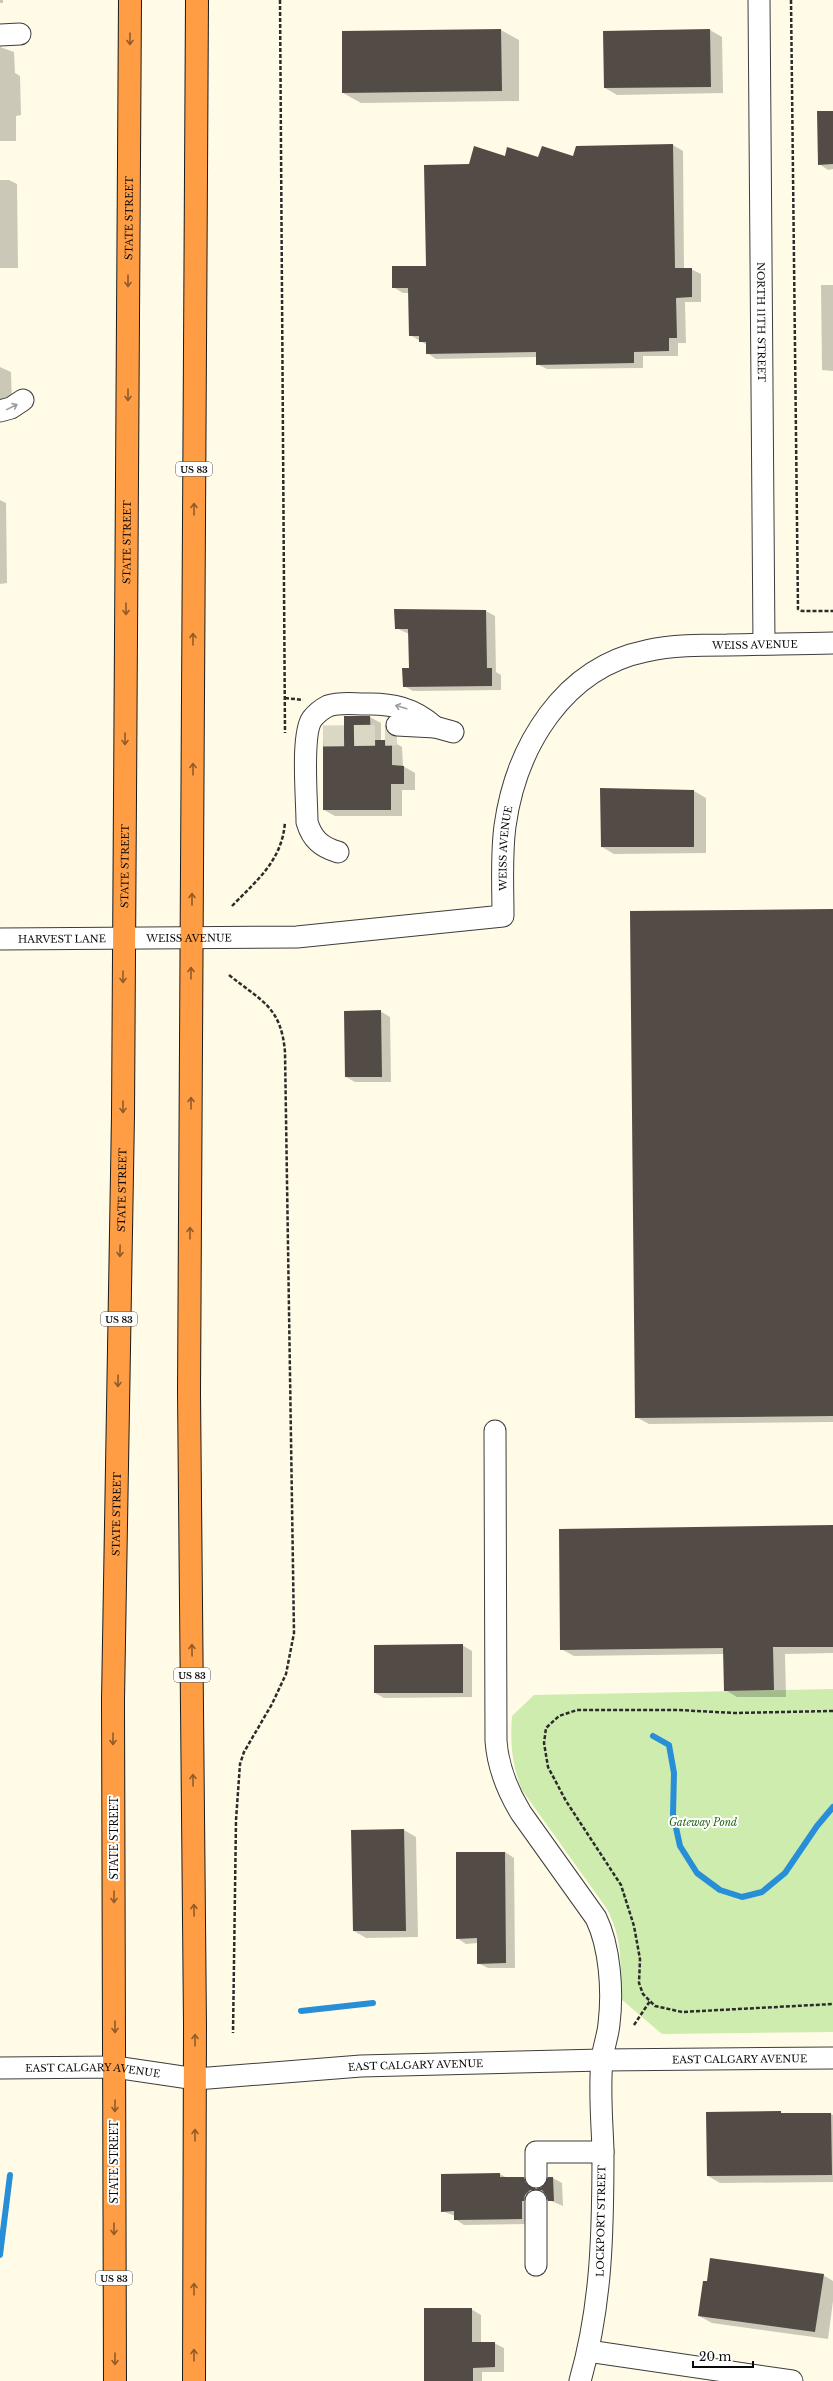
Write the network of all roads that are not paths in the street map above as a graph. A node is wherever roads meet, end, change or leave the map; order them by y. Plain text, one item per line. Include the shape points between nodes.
1 (130, 0) edge
2 (759, 0) edge
3 (198, 4) edge
4 (23, 400) dead end
5 (0, 411) edge
6 (764, 644) junction
7 (833, 644) edge
8 (397, 730) tunnel mouth
9 (324, 731) dead end
10 (306, 756) junction
11 (338, 852) dead end
12 (123, 938) junction
13 (192, 938) junction
14 (0, 940) edge
15 (495, 1431) dead end
16 (833, 2058) edge
17 (602, 2060) junction
18 (115, 2067) junction
19 (0, 2068) edge
20 (196, 2078) junction
21 (603, 2152) junction
22 (536, 2177) dead end
23 (536, 2201) dead end
24 (536, 2265) dead end
25 (588, 2351) junction
26 (115, 2381) edge
27 (194, 2381) edge
28 (580, 2381) edge
29 (792, 2381) edge

1 -> 12 highway, STATE STREET / US 83
2 - 6 street, NORTH 11TH STREET
13 -> 3 highway, US 83
5 -> 4 street via 11,408
6 - 7 street, WEISS AVENUE
6 - 13 street, WEISS AVENUE via 683,646 643,651 594,672 557,704 542,723 524,755 509,802 502,855 504,916 297,937
8 -> 10 street via 444,729 395,705 334,705 319,712 311,720 306,741
9 - 10 street via 312,742
10 - 11 street via 307,822 320,845
12 - 13 street, WEISS AVENUE
12 - 14 street, HARVEST LANE
12 -> 18 highway, STATE STREET / US 83 via 113,1700
20 -> 13 highway, US 83 via 189,1400
15 - 17 street, LOCKPORT STREET via 497,1754 503,1779 512,1797 604,1933 609,1962 610,2024
16 - 17 street, EAST CALGARY AVENUE
17 - 20 street, EAST CALGARY AVENUE via 361,2066
17 - 21 street, LOCKPORT STREET
18 - 19 street, EAST CALGARY AVENUE
18 - 20 street, EAST CALGARY AVENUE
18 -> 26 highway, STATE STREET / US 83
27 -> 20 highway, US 83
21 - 22 street via 536,2152
21 - 25 street, LOCKPORT STREET via 601,2269
23 - 24 street
25 - 28 street, LOCKPORT STREET
25 - 29 street

